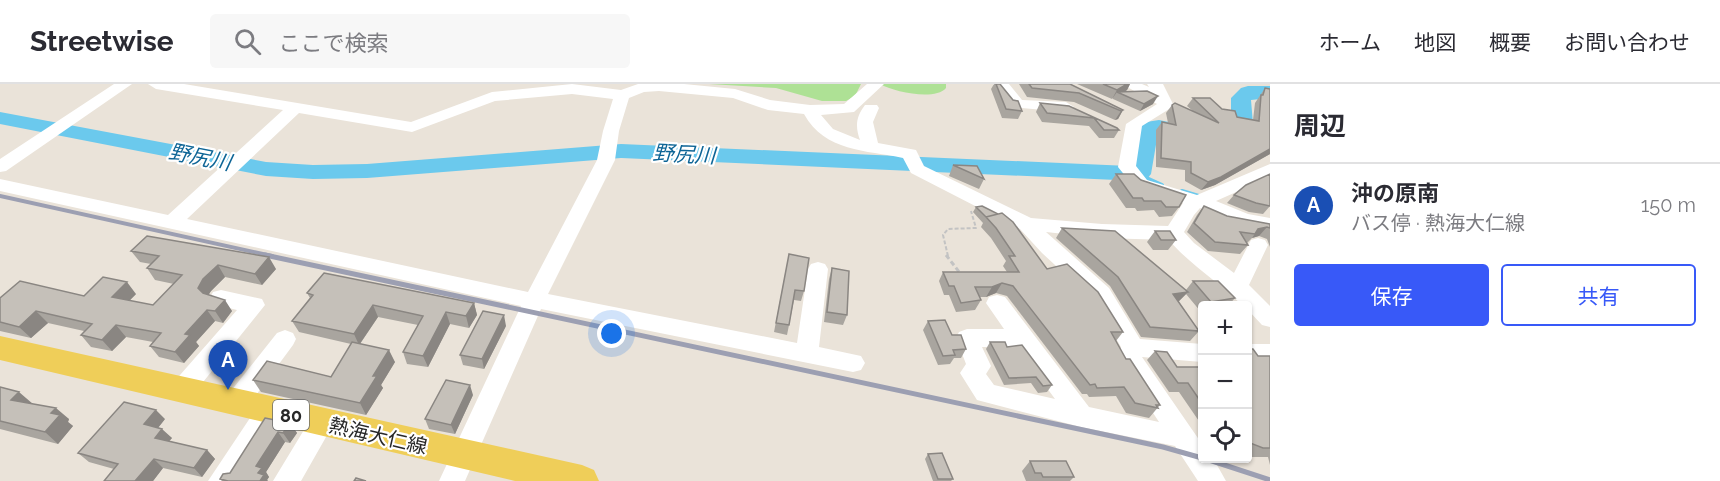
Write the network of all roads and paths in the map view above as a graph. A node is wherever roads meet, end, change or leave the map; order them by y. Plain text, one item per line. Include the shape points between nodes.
1 (124, 84) edge
2 (156, 84) edge
3 (876, 84) edge
4 (1001, 84) edge
5 (1130, 84) edge
6 (1159, 92) edge
7 (622, 95) junction
8 (296, 107) junction
9 (871, 108) dead end
10 (810, 110) junction
11 (1078, 112) edge
12 (871, 148) junction
13 (0, 167) edge
14 (1270, 170) edge
15 (0, 185) edge
16 (1202, 199) junction
17 (980, 201) junction
18 (171, 222) junction
19 (1027, 224) junction
20 (1270, 225) edge
21 (1174, 233) junction
22 (1258, 245) dead end
23 (818, 269) dead end
24 (965, 277) edge
25 (1237, 287) junction
26 (221, 297) edge
27 (534, 301) junction
28 (998, 303) dead end
29 (1270, 319) edge
30 (1023, 338) junction
31 (285, 339) dead end
32 (1133, 347) junction
33 (0, 348) edge
34 (1198, 353) edge
35 (1252, 353) edge
36 (1270, 353) edge
37 (807, 354) junction
38 (853, 363) dead end
39 (183, 390) junction
40 (236, 403) junction
41 (269, 410) junction
42 (1081, 416) junction
43 (322, 423) junction
44 (1182, 436) junction
45 (458, 468) edge
46 (221, 481) edge
47 (286, 481) edge
48 (582, 481) edge
49 (1212, 481) edge

1 - 13 street
2 - 8 street
3 - 10 street via 848,109
4 - 11 street via 1017,104 1068,107
5 - 6 street
6 - 16 street via 1165,108 1133,117 1134,124 1126,133 1132,175 1141,184
7 - 8 street via 572,90 492,97 412,127
7 - 10 street via 659,86 735,94 768,105
7 - 27 street via 609,150
8 - 18 street
9 - 12 street via 864,122
10 - 12 street via 832,136
12 - 17 street via 897,151
14 - 16 street
15 - 18 street
16 - 20 street via 1243,219
16 - 21 street via 1186,211
17 - 19 street
17 - 24 path via 970,210 976,228 948,229 943,235 951,264
18 - 27 street
19 - 21 street
19 - 32 street via 1101,294
21 - 25 street
22 - 25 street
23 - 37 street
25 - 29 street
26 - 39 street via 254,305
27 - 37 street
27 - 45 street
28 - 30 street
30 - 42 street
30 - 42 street via 967,338 979,366 972,373 986,393
31 - 40 street
32 - 34 street
32 - 44 street via 1130,356 1134,365
33 - 39 main road, 熱海大仁線 / 80
35 - 36 street
37 - 38 street
39 - 40 main road, 熱海大仁線 / 80
40 - 41 main road, 熱海大仁線 / 80
41 - 43 main road, 熱海大仁線 / 80
41 - 46 street
42 - 44 street
43 - 45 main road, 熱海大仁線 / 80
43 - 47 street
44 - 49 street
45 - 48 main road, 熱海大仁線 / 80

